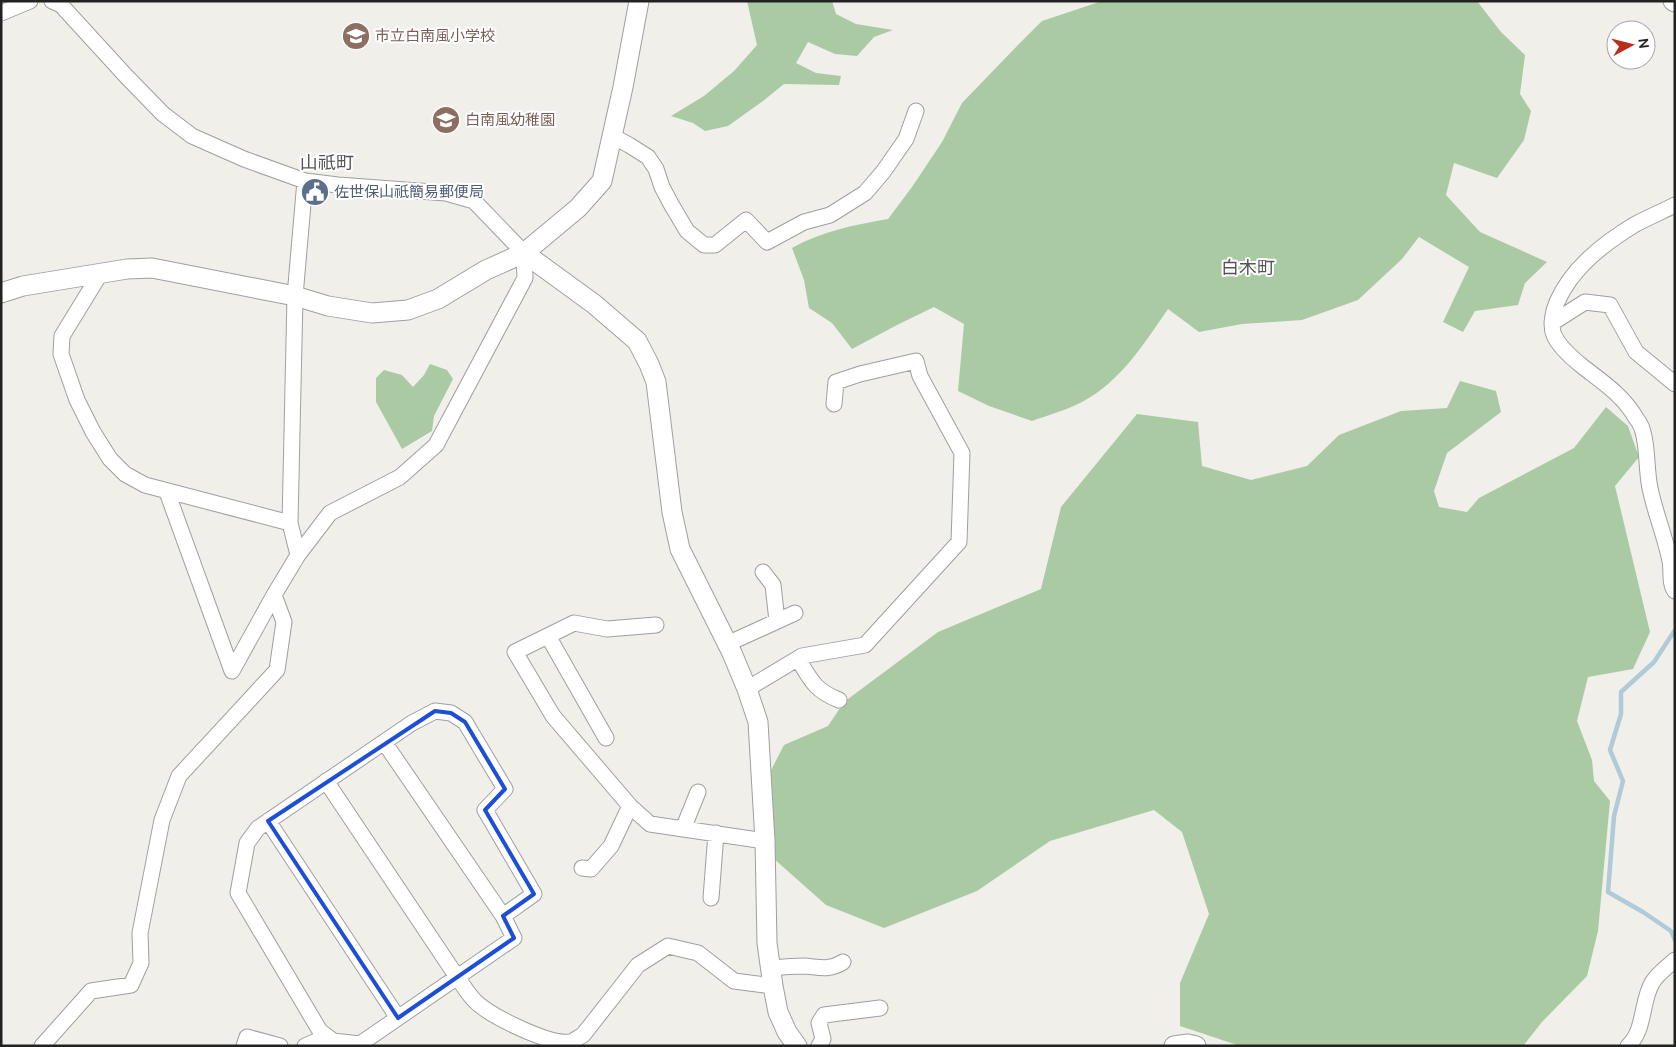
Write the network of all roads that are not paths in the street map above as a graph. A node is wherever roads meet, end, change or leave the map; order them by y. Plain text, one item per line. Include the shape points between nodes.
1 (30, 1) edge
2 (52, 1) edge
3 (639, 1) edge
4 (1, 13) edge
5 (916, 111) dead end
6 (612, 136) junction
7 (305, 180) junction
8 (1675, 205) edge
9 (524, 253) junction
10 (100, 274) junction
11 (1, 293) edge
12 (295, 296) junction
13 (1552, 323) junction
14 (1675, 384) edge
15 (834, 404) dead end
16 (167, 492) junction
17 (290, 523) junction
18 (1671, 549) edge
19 (298, 555) junction
20 (763, 572) dead end
21 (1675, 591) edge
22 (274, 595) junction
23 (795, 613) dead end
24 (777, 621) junction
25 (656, 625) dead end
26 (548, 636) junction
27 (727, 644) junction
28 (798, 659) junction
29 (748, 689) junction
30 (838, 700) dead end
31 (606, 738) dead end
32 (384, 742) junction
33 (326, 781) junction
34 (698, 792) dead end
35 (630, 806) junction
36 (268, 821) junction
37 (683, 828) junction
38 (716, 834) junction
39 (765, 841) junction
40 (582, 868) dead end
41 (711, 898) dead end
42 (502, 916) junction
43 (1675, 960) edge
44 (843, 962) dead end
45 (457, 977) junction
46 (772, 977) junction
47 (880, 1008) dead end
48 (398, 1018) junction
49 (326, 1037) junction
50 (351, 1044) edge
51 (562, 1044) edge
52 (42, 1046) edge
53 (244, 1046) edge
54 (280, 1046) edge
55 (306, 1046) edge
56 (797, 1046) edge
57 (819, 1046) edge
58 (1174, 1046) edge
59 (1196, 1046) edge
60 (1628, 1046) edge

1 - 4 street
2 - 7 street via 61,5 163,114 192,136 244,159
3 - 6 street
5 - 6 street via 906,139 865,193 830,215 804,222 766,242 746,220 716,245 704,245 687,231 648,157
6 - 9 street via 602,181 578,208
7 - 9 street via 446,193 474,201
7 - 12 street
8 - 13 street via 1636,224 1594,254 1562,290
9 - 12 street via 486,270 438,299 408,310 372,313 328,306
9 - 19 street via 525,278 436,445 400,477 330,513
9 - 27 street via 594,304 637,341 649,364 656,382 672,512 680,549
10 - 11 street via 23,286
10 - 12 street via 152,268
10 - 16 street via 62,336 61,354 77,400 110,459 139,482
12 - 17 street
13 - 14 street via 1585,302 1610,305 1636,352
13 - 18 street via 1554,335 1567,353 1622,397 1643,429 1651,493
15 - 28 street via 836,382 916,361 920,376 962,453 959,542 865,645
16 - 17 street
16 - 22 street via 232,671
17 - 19 street
18 - 21 street via 1672,588
19 - 22 street
20 - 24 street via 773,586
22 - 52 street via 284,622 277,670 179,776 162,820 140,933 141,963 131,985 91,991
23 - 24 street
24 - 27 street
25 - 26 street via 607,629 574,623
26 - 31 street
26 - 35 street via 514,652 553,716
27 - 29 street
28 - 29 street
28 - 30 street via 814,686
29 - 39 street via 758,722
32 - 33 street
32 - 42 street
32 - 42 street via 435,711 451,713 465,722 505,789 485,810 534,894
33 - 36 street
33 - 45 street
34 - 37 street
35 - 37 street via 650,824
35 - 40 street via 611,846 591,869
36 - 48 street
36 - 49 street via 247,843 238,893
37 - 38 street
38 - 39 street
38 - 41 street
39 - 46 street via 767,943
42 - 45 street via 514,938
43 - 60 street via 1652,982 1640,1025
44 - 46 street via 822,969 804,966
45 - 48 street
45 - 51 street via 475,1001 487,1010 522,1029
46 - 51 street via 734,981 698,953 668,946 638,965 583,1035
46 - 56 street via 778,1012
47 - 57 street via 824,1015 819,1023 823,1039
48 - 50 street via 360,1044
49 - 50 street
49 - 55 street
53 - 54 street via 247,1038
58 - 59 street

